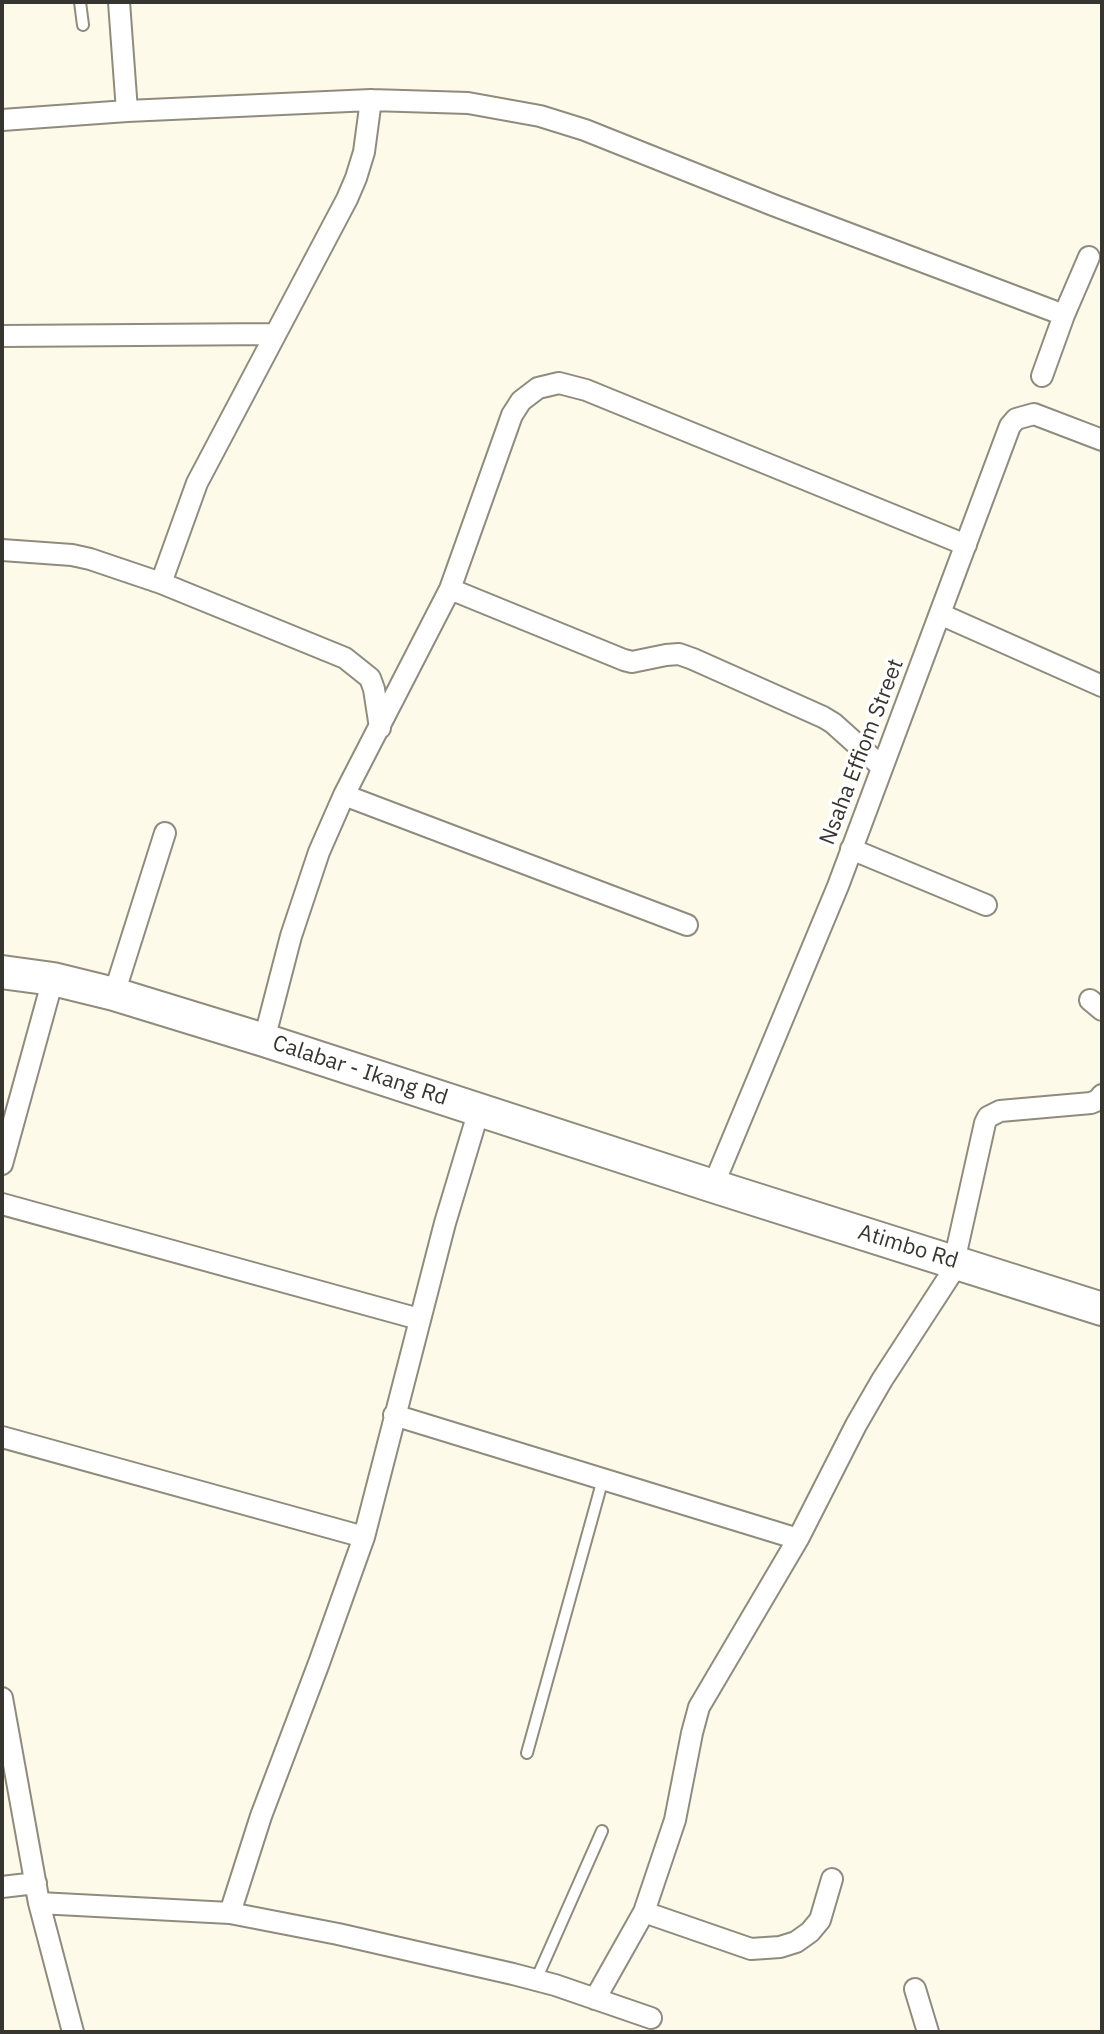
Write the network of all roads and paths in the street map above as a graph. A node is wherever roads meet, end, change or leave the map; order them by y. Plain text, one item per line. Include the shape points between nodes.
1 (80, 2) edge
2 (119, 2) edge
3 (83, 25) dead end
4 (371, 100) junction
5 (127, 111) junction
6 (2, 120) edge
7 (1089, 257) dead end
8 (1064, 315) junction
9 (275, 334) junction
10 (2, 336) edge
11 (1042, 376) dead end
12 (1102, 440) edge
13 (966, 545) junction
14 (2, 550) edge
15 (161, 583) junction
16 (450, 589) junction
17 (940, 614) junction
18 (1102, 686) edge
19 (380, 728) junction
20 (882, 767) junction
21 (344, 795) junction
22 (165, 833) dead end
23 (851, 849) junction
24 (986, 905) dead end
25 (687, 925) dead end
26 (2, 972) edge
27 (53, 979) junction
28 (114, 994) junction
29 (264, 1040) junction
30 (1102, 1095) edge
31 (479, 1110) junction
32 (2, 1164) edge
33 (713, 1186) junction
34 (2, 1204) edge
35 (956, 1262) junction
36 (1102, 1309) edge
37 (419, 1319) junction
38 (394, 1415) junction
39 (2, 1437) edge
40 (603, 1479) junction
41 (364, 1537) junction
42 (798, 1539) junction
43 (2, 1698) edge
44 (527, 1753) dead end
45 (602, 1831) dead end
46 (832, 1879) dead end
47 (2, 1887) edge
48 (38, 1893) junction
49 (644, 1912) junction
50 (230, 1913) junction
51 (536, 1980) junction
52 (915, 1989) dead end
53 (595, 1999) junction
54 (651, 2018) dead end
55 (73, 2032) edge
56 (928, 2032) edge

1 - 3 lane
2 - 5 street
4 - 5 street
4 - 8 street via 468,103 540,116
4 - 9 street via 356,178
5 - 6 street
7 - 8 street
8 - 11 street
9 - 10 street
9 - 15 street via 197,483
12 - 13 street, Nsaha Effiom Street via 1034,414 1016,419
13 - 16 street via 559,383 538,388 512,415
13 - 17 street, Nsaha Effiom Street
14 - 15 street via 72,555
15 - 19 street via 345,658 370,678
16 - 19 street
16 - 20 street via 624,660 679,654 693,659 823,717
17 - 18 street
17 - 20 street, Nsaha Effiom Street
19 - 21 street
20 - 23 street, Nsaha Effiom Street
21 - 25 street
21 - 29 street via 291,936
22 - 28 street
23 - 24 street
23 - 33 street, Nsaha Effiom Street
26 - 27 main road, Calabar - Ikang Rd
27 - 28 main road, Calabar - Ikang Rd
27 - 32 street
28 - 29 main road, Calabar - Ikang Rd
29 - 31 main road, Calabar - Ikang Rd
30 - 35 street via 1091,1103 1000,1111 988,1117
31 - 33 main road, Calabar - Ikang Rd
31 - 37 street
33 - 35 main road, Atimbo Rd
34 - 37 street
35 - 36 main road, Atimbo Rd
35 - 42 street via 856,1425
37 - 38 street
38 - 40 street
38 - 41 street
39 - 41 street
40 - 42 street
40 - 44 lane
41 - 50 street
42 - 49 street via 699,1707 675,1820
43 - 48 street
45 - 51 lane
46 - 49 street via 820,1920 796,1942 780,1947 751,1949
47 - 48 street
48 - 50 street
48 - 55 street
49 - 53 street
50 - 51 street
51 - 53 street
52 - 56 street
53 - 54 street

